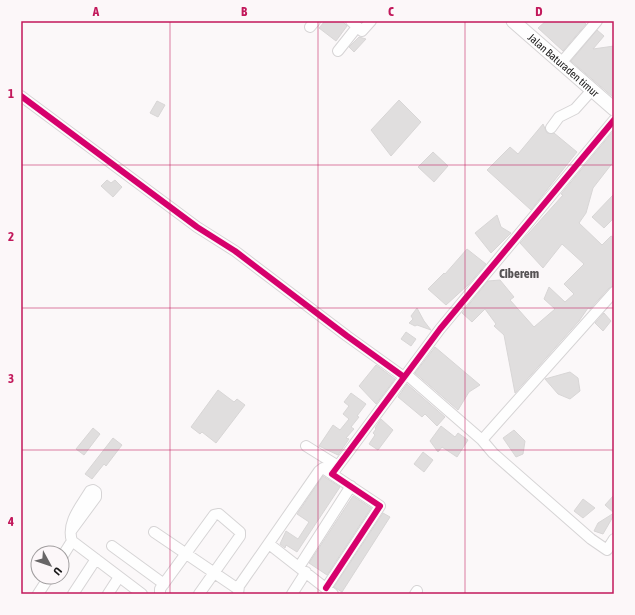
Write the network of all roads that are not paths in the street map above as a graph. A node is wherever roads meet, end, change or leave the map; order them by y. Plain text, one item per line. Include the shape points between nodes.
1 (371, 21) edge
2 (513, 21) edge
3 (597, 21) edge
4 (354, 24) edge
5 (338, 51) dead end
6 (561, 63) junction
7 (592, 90) junction
8 (21, 96) edge
9 (614, 109) edge
10 (614, 120) edge
11 (551, 128) dead end
12 (614, 292) edge
13 (405, 375) junction
14 (482, 440) junction
15 (306, 446) dead end
16 (335, 470) junction
17 (351, 486) junction
18 (154, 532) dead end
19 (614, 539) edge
20 (269, 544) junction
21 (68, 545) edge
22 (112, 546) dead end
23 (186, 553) junction
24 (610, 554) edge
25 (96, 559) junction
26 (303, 570) junction
27 (214, 573) junction
28 (119, 576) junction
29 (164, 584) junction
30 (44, 585) edge
31 (329, 591) edge
32 (238, 592) edge
33 (38, 594) edge
34 (73, 594) edge
35 (108, 594) edge
36 (142, 594) edge
37 (160, 594) edge
38 (199, 594) edge
39 (292, 594) edge

1 - 4 street via 362,31
2 - 6 main road, Jalan Baturaden timur
3 - 6 street
4 - 5 street
6 - 7 main road, Jalan Baturaden timur
7 - 9 main road, Jalan Baturaden timur
7 - 11 street via 575,110 559,116
8 - 13 street via 197,227 235,251 347,336
10 - 13 street via 503,252
12 - 14 street
13 - 14 street
13 - 16 street
14 - 24 street via 493,454
15 - 16 street
16 - 17 street
16 - 20 street via 323,468 319,471
17 - 26 street
17 - 31 street via 380,506
18 - 23 street
19 - 24 street
20 - 26 street
20 - 32 street
21 - 25 street via 72,536
22 - 29 street
23 - 27 street
23 - 27 street via 214,515 219,514 240,534
23 - 29 street
25 - 28 street
25 - 34 street
26 - 31 street
26 - 39 street
27 - 32 street
27 - 38 street
28 - 35 street
28 - 36 street
29 - 37 street
30 - 33 street

